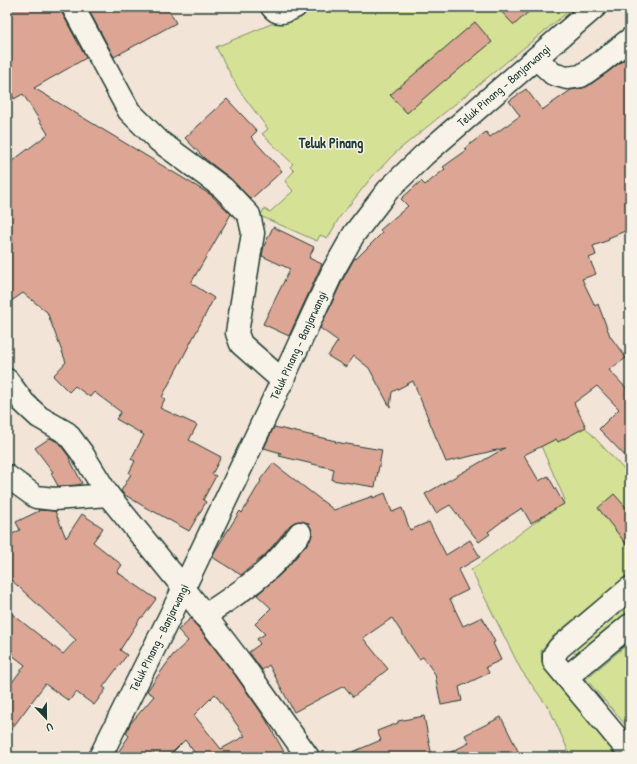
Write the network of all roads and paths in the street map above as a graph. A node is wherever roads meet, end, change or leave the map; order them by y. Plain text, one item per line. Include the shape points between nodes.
1 (74, 7) edge
2 (272, 7) edge
3 (295, 7) edge
4 (595, 7) edge
5 (630, 39) edge
6 (536, 58) junction
7 (7, 380) edge
8 (283, 381) junction
9 (7, 476) edge
10 (108, 495) junction
11 (300, 533) dead end
12 (183, 587) junction
13 (630, 588) edge
14 (204, 616) junction
15 (630, 625) edge
16 (567, 677) junction
17 (630, 753) edge
18 (100, 757) edge
19 (308, 757) edge

1 - 8 main road via 129,111 159,140 223,188 249,215 253,233 237,333 241,344
2 - 3 main road via 277,12 282,12
4 - 6 main road, Teluk Pinang - Banjarwangi
5 - 6 main road via 581,76 567,78 553,74
6 - 8 main road, Teluk Pinang - Banjarwangi via 424,154 383,196 354,234 333,271
7 - 10 main road via 24,403 39,417 67,433
8 - 12 main road, Teluk Pinang - Banjarwangi
9 - 10 main road via 36,497 54,499
10 - 12 main road
11 - 14 main road via 264,573
12 - 14 main road
12 - 18 main road, Teluk Pinang - Banjarwangi
13 - 16 main road via 554,655 554,662
14 - 19 main road via 245,668
15 - 16 main road
16 - 17 main road

